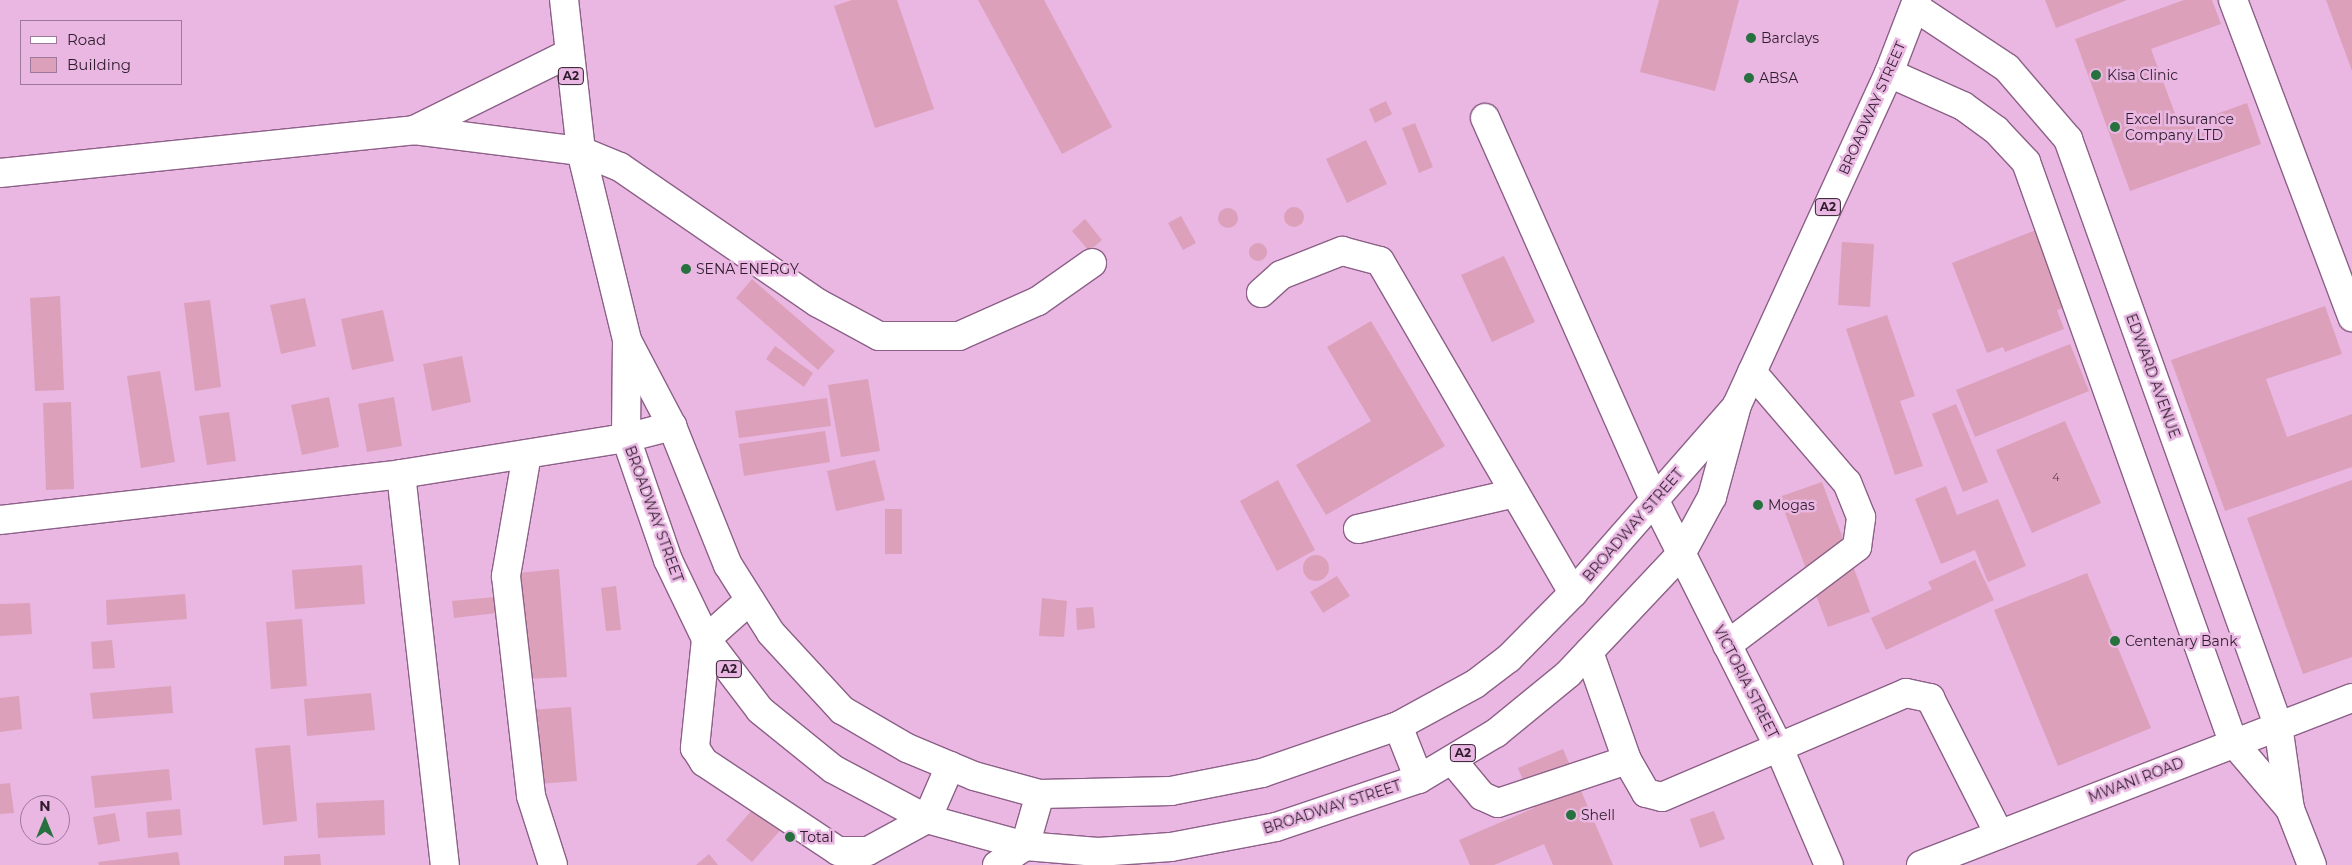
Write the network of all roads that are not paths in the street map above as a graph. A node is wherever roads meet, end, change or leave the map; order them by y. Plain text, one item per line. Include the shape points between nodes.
1 (564, 0) edge
2 (2233, 0) edge
3 (1916, 3) edge
4 (568, 54) junction
5 (1889, 73) junction
6 (1485, 118) dead end
7 (414, 130) junction
8 (582, 152) junction
9 (0, 173) edge
10 (1092, 263) dead end
11 (1261, 293) dead end
12 (2352, 316) edge
13 (627, 340) junction
14 (1752, 372) junction
15 (1737, 405) junction
16 (672, 426) junction
17 (626, 438) junction
18 (527, 454) junction
19 (401, 474) junction
20 (1515, 492) junction
21 (1656, 503) junction
22 (0, 520) edge
23 (1358, 529) dead end
24 (1681, 554) junction
25 (1573, 593) junction
26 (750, 600) junction
27 (706, 639) junction
28 (1727, 645) junction
29 (1589, 652) junction
30 (2352, 698) edge
31 (2278, 725) junction
32 (1398, 726) junction
33 (2233, 742) junction
34 (1779, 748) junction
35 (1452, 760) junction
36 (1626, 760) junction
37 (950, 766) junction
38 (1419, 779) junction
39 (1040, 794) junction
40 (2290, 810) junction
41 (927, 819) junction
42 (1999, 834) junction
43 (1025, 846) junction
44 (445, 865) edge
45 (554, 865) edge
46 (997, 865) edge
47 (1829, 865) edge
48 (1921, 865) edge
49 (2312, 865) edge

1 - 4 main road, A2
2 - 12 main road
3 - 5 main road, BROADWAY STREET / A2
3 - 31 main road, EDWARD AVENUE via 2007,68 2068,139
4 - 7 main road
4 - 8 main road, A2
5 - 14 main road, BROADWAY STREET / A2
5 - 33 main road, EDWARD AVENUE via 1963,106 1996,130 2026,162
6 - 21 main road, VICTORIA STREET
7 - 8 main road
7 - 9 main road
8 - 10 main road via 620,166 818,303 879,336 959,336 1038,301
8 - 13 main road, BROADWAY STREET / A2
11 - 20 main road via 1281,275 1342,251 1364,253 1380,261
13 - 16 main road, BROADWAY STREET / A2
13 - 17 main road, BROADWAY STREET / A2
14 - 15 main road, BROADWAY STREET / A2
14 - 28 main road via 1848,484 1861,517 1857,547
15 - 21 main road, BROADWAY STREET / A2
15 - 24 main road, BROADWAY STREET / A2 via 1712,497
16 - 17 main road
16 - 26 main road, BROADWAY STREET / A2 via 728,565
17 - 18 main road
17 - 27 main road, BROADWAY STREET / A2 via 668,560
18 - 19 main road
18 - 45 main road via 506,576 531,796
19 - 22 main road
19 - 44 main road
20 - 23 main road
20 - 25 main road
21 - 24 main road, VICTORIA STREET
21 - 25 main road, BROADWAY STREET / A2
24 - 28 main road, VICTORIA STREET
24 - 29 main road, BROADWAY STREET / A2
25 - 32 main road, BROADWAY STREET / A2 via 1509,658 1475,684
26 - 27 main road
26 - 37 main road, BROADWAY STREET / A2 via 771,633 842,710 907,748
27 - 41 main road, BROADWAY STREET / A2 via 760,710 833,769
27 - 41 main road via 695,748 704,762 838,851 868,851
28 - 34 main road, VICTORIA STREET
29 - 35 main road, BROADWAY STREET / A2 via 1496,733
29 - 36 main road
30 - 31 main road, MWANI ROAD
31 - 33 main road, MWANI ROAD
31 - 40 main road, EDWARD AVENUE
32 - 38 main road
32 - 39 main road, BROADWAY STREET / A2 via 1262,773 1171,791
33 - 40 main road, EDWARD AVENUE
33 - 42 main road, MWANI ROAD
34 - 36 main road via 1662,798 1646,793
34 - 42 main road via 1906,693 1930,698
34 - 47 main road, VICTORIA STREET
35 - 36 main road via 1482,796 1498,804
35 - 38 main road, BROADWAY STREET / A2
37 - 39 main road, BROADWAY STREET / A2
37 - 41 main road
38 - 43 main road, BROADWAY STREET / A2 via 1276,827 1171,847 1098,852
39 - 43 main road
40 - 49 main road, EDWARD AVENUE
41 - 43 main road, BROADWAY STREET / A2
42 - 48 main road, MWANI ROAD
43 - 46 main road

